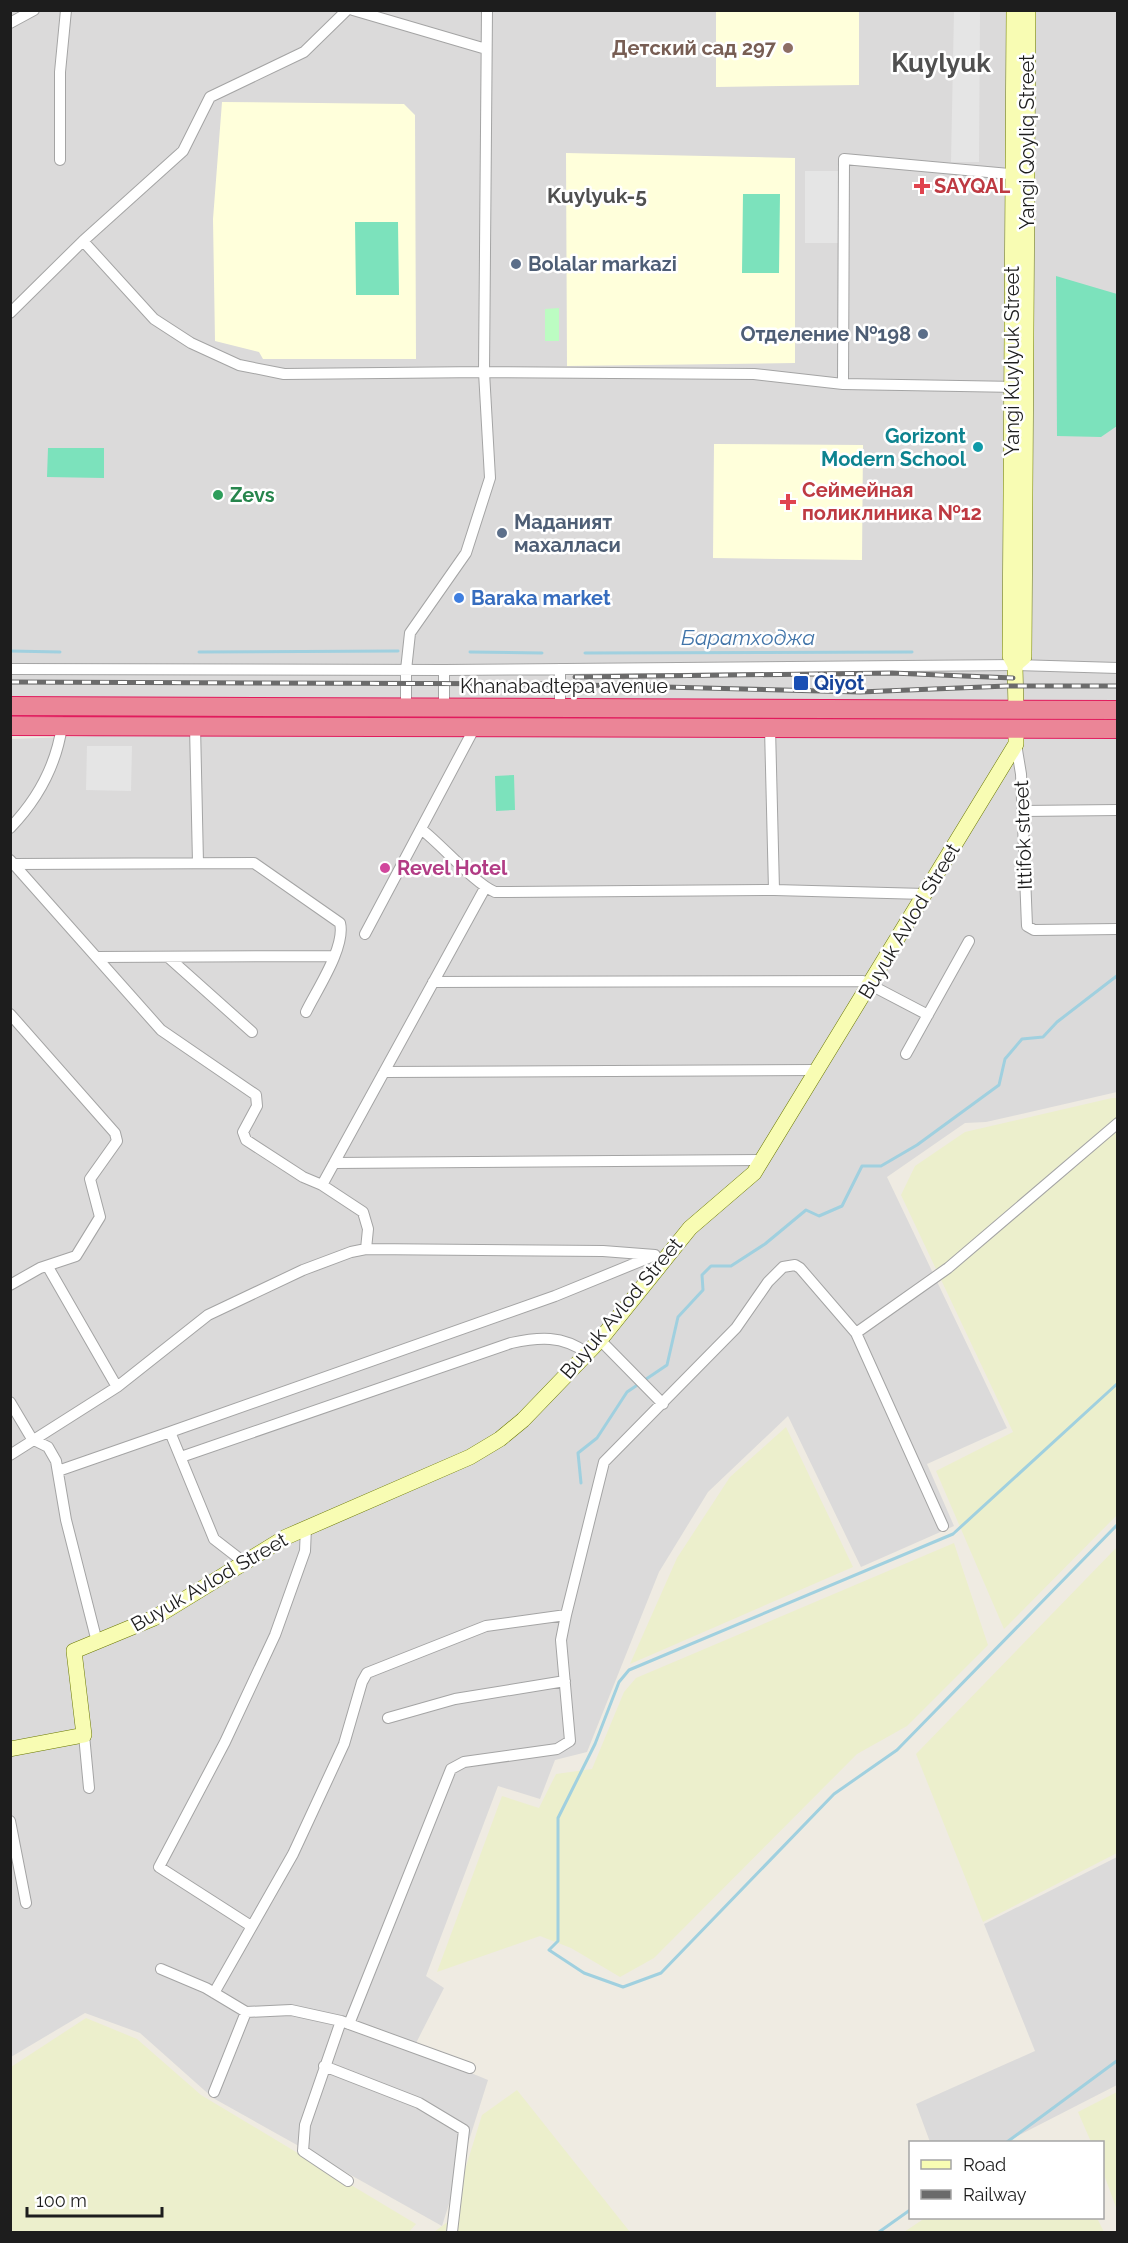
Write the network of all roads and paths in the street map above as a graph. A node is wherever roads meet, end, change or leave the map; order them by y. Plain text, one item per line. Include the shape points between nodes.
1 (34, 10) edge
2 (66, 10) edge
3 (347, 10) edge
4 (353, 10) edge
5 (487, 10) edge
6 (1014, 10) edge
7 (1028, 10) edge
8 (10, 23) edge
9 (486, 48) junction
10 (60, 160) dead end
11 (1020, 175) junction
12 (83, 241) junction
13 (10, 313) edge
14 (484, 372) junction
15 (843, 384) junction
16 (1018, 387) junction
17 (1015, 665) junction
18 (1118, 668) edge
19 (10, 669) edge
20 (560, 669) junction
21 (406, 670) junction
22 (444, 670) junction
23 (10, 706) edge
24 (444, 707) junction
25 (406, 708) junction
26 (560, 709) junction
27 (647, 709) junction
28 (1016, 710) junction
29 (1118, 710) edge
30 (10, 726) edge
31 (62, 726) junction
32 (195, 726) junction
33 (475, 726) junction
34 (647, 728) junction
35 (771, 728) junction
36 (1118, 729) edge
37 (1016, 736) junction
38 (1118, 810) edge
39 (1023, 811) junction
40 (10, 828) edge
41 (422, 830) junction
42 (12, 862) edge
43 (198, 863) junction
44 (485, 888) junction
45 (774, 890) junction
46 (925, 894) junction
47 (1118, 929) edge
48 (365, 934) dead end
49 (969, 941) dead end
50 (334, 956) junction
51 (96, 957) junction
52 (168, 957) junction
53 (433, 982) junction
54 (871, 984) junction
55 (306, 1012) dead end
56 (10, 1014) edge
57 (928, 1015) junction
58 (252, 1032) dead end
59 (906, 1054) dead end
60 (816, 1070) junction
61 (384, 1072) junction
62 (1118, 1123) edge
63 (761, 1161) junction
64 (334, 1163) junction
65 (322, 1185) junction
66 (366, 1249) junction
67 (662, 1253) junction
68 (48, 1268) junction
69 (10, 1285) edge
70 (856, 1333) junction
71 (600, 1340) junction
72 (587, 1353) junction
73 (117, 1387) junction
74 (10, 1402) edge
75 (663, 1404) junction
76 (170, 1432) junction
77 (32, 1439) junction
78 (10, 1455) edge
79 (181, 1456) junction
80 (58, 1471) junction
81 (944, 1526) dead end
82 (306, 1527) junction
83 (244, 1563) junction
84 (566, 1615) junction
85 (97, 1642) junction
86 (565, 1680) junction
87 (388, 1719) dead end
88 (84, 1735) junction
89 (10, 1749) edge
90 (89, 1788) dead end
91 (10, 1821) edge
92 (26, 1903) dead end
93 (251, 1926) junction
94 (161, 1969) dead end
95 (214, 1993) junction
96 (246, 2012) junction
97 (345, 2022) junction
98 (324, 2066) junction
99 (470, 2068) dead end
100 (214, 2092) dead end
101 (348, 2181) dead end
102 (452, 2232) edge

1 - 8 street
2 - 10 street via 60,72
3 - 12 street via 304,52 210,97 183,151
4 - 9 street
5 - 9 street
6 - 11 street, Yangi Kuylyuk Street
7 - 11 street, Yangi Qoyliq Street
9 - 14 street
11 - 15 street via 844,159
11 - 16 street, Yangi Kuylyuk Street
12 - 13 street
12 - 14 street via 154,319 191,343 239,365 284,374
14 - 15 street via 754,374
14 - 21 street via 490,478 466,553 410,633
15 - 16 street
16 - 17 street, Yangi Kuylyuk Street via 1010,656
17 - 18 street
17 - 20 street
17 - 28 street, Yangi Kuylyuk Street
19 - 21 street
20 - 22 street
20 - 26 street
21 - 22 street
21 - 25 street
22 - 24 street
23 - 25 highway, Khanabadtepa avenue
24 - 25 highway, Khanabadtepa avenue
24 - 26 highway, Khanabadtepa avenue
26 - 27 highway, Khanabadtepa avenue
27 - 28 highway, Khanabadtepa avenue
27 - 34 highway
28 - 29 highway, Khanabadtepa avenue
28 - 37 highway
30 - 31 highway, Khanabadtepa avenue
31 - 32 highway, Khanabadtepa avenue
31 - 40 street via 44,784
32 - 33 highway, Khanabadtepa avenue
32 - 43 street
33 - 34 highway, Khanabadtepa avenue
33 - 41 street
34 - 35 highway, Khanabadtepa avenue
35 - 37 highway, Khanabadtepa avenue
35 - 45 street
36 - 37 highway, Khanabadtepa avenue
37 - 39 street, Ittifok street
37 - 46 street, Buyuk Avlod Street
38 - 39 street
39 - 47 street, Ittifok street via 1027,926 1034,930
41 - 44 street via 444,846
41 - 48 street
42 - 43 street
42 - 51 street
43 - 50 street via 254,863 339,923
44 - 45 street via 495,892
44 - 53 street
45 - 46 street
46 - 54 street, Buyuk Avlod Street
49 - 57 street
50 - 52 street
50 - 55 street
51 - 52 street
51 - 65 street via 161,1030 256,1095 257,1106 243,1132 246,1140
52 - 58 street
53 - 54 street
53 - 61 street
54 - 57 street
54 - 60 street, Buyuk Avlod Street
56 - 68 street via 107,1124 117,1141 90,1179 100,1216 76,1257
57 - 59 street
60 - 61 street
60 - 63 street, Buyuk Avlod Street
61 - 64 street
62 - 70 street via 948,1268
63 - 64 street
63 - 67 street, Buyuk Avlod Street via 754,1173
64 - 65 street
65 - 66 street via 363,1212 368,1229
66 - 67 street
66 - 73 street via 303,1270 208,1315
67 - 71 street, Buyuk Avlod Street
67 - 76 street via 555,1296
68 - 69 street via 40,1268
68 - 73 street
70 - 75 street via 800,1268 788,1265 768,1282 736,1328
70 - 81 street
71 - 72 street, Buyuk Avlod Street
71 - 75 street
72 - 79 street via 557,1338 511,1343
72 - 82 street, Buyuk Avlod Street via 523,1420 485,1449
73 - 77 street
74 - 77 street
75 - 84 street via 604,1462
76 - 79 street
76 - 80 street
77 - 78 street
77 - 80 street via 48,1447
79 - 83 street via 214,1539
80 - 85 street via 66,1520
82 - 83 street, Buyuk Avlod Street
82 - 93 street via 305,1551 275,1635 225,1742 159,1867
83 - 85 street, Buyuk Avlod Street via 154,1618
84 - 86 street via 561,1640
84 - 93 street via 486,1626 367,1673 344,1744 293,1854
85 - 88 street, Buyuk Avlod Street via 74,1651
86 - 87 street via 455,1699
86 - 97 street via 571,1734 564,1746 464,1762 451,1769 362,1995
88 - 89 street
88 - 90 street
91 - 92 street
93 - 95 street
94 - 95 street
95 - 96 street
96 - 97 street via 291,2010
96 - 100 street
97 - 98 street
97 - 99 street
98 - 101 street via 305,2125 303,2151
98 - 102 street via 419,2103 464,2130

